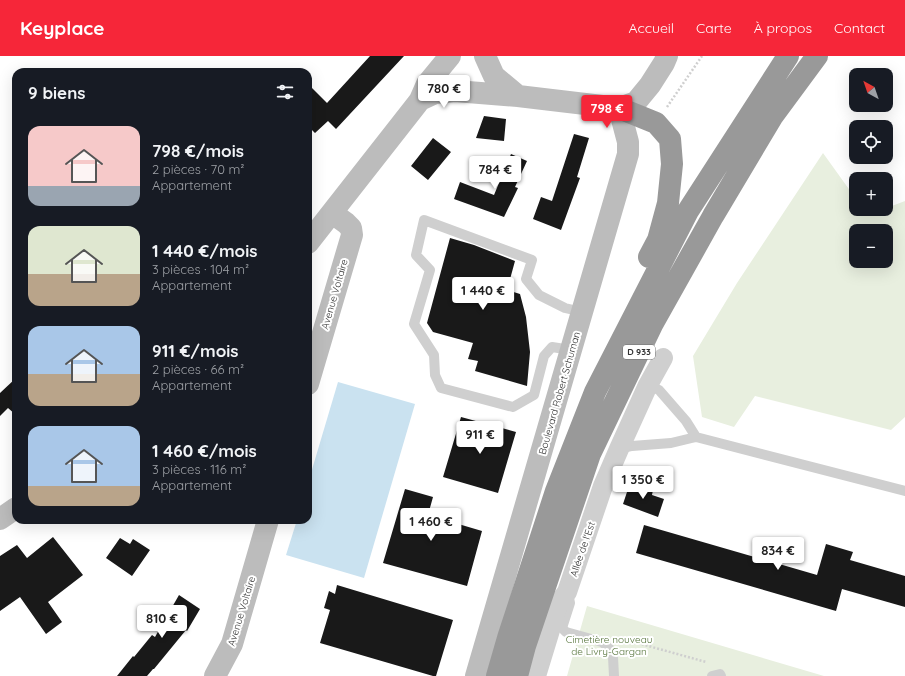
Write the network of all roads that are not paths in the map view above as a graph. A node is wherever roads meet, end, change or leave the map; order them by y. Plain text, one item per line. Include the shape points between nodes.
1 (450, 56) edge
2 (485, 56) edge
3 (667, 56) edge
4 (788, 56) edge
5 (817, 56) edge
6 (518, 96) junction
7 (420, 100) junction
8 (619, 108) junction
9 (332, 213) junction
10 (312, 238) edge
11 (582, 312) junction
12 (630, 324) junction
13 (571, 350) junction
14 (663, 358) dead end
15 (312, 370) edge
16 (648, 384) junction
17 (696, 436) junction
18 (619, 449) junction
19 (905, 491) edge
20 (267, 524) edge
21 (567, 592) junction
22 (215, 676) edge
23 (476, 676) edge
24 (497, 676) edge
25 (517, 676) edge
26 (536, 676) edge
27 (614, 676) edge

1 - 7 street via 427,84
2 - 6 street via 494,76
3 - 8 street via 650,85 636,102
4 - 12 highway, D 933 via 688,211
5 - 25 highway, D 933 via 772,117 713,216 645,339 590,454
6 - 7 street via 455,91 435,93
6 - 8 street
7 - 9 street
8 - 11 street, Boulevard Robert Schuman via 628,142 628,154
8 - 12 highway via 656,124 670,139 672,164 668,203 658,240 637,283
9 - 10 street
9 - 15 street, Avenue Voltaire via 351,228 352,235
11 - 13 street, Boulevard Robert Schuman
11 - 13 lane via 565,308 539,295 526,279 532,260 424,220 416,255 430,270 414,324 434,355 435,375 441,388 513,407 534,395 544,356 552,347
12 - 24 highway, D 933 via 595,392 556,491
13 - 23 street, Boulevard Robert Schuman
14 - 16 street, Allée de l'Est
16 - 17 lane via 659,390
16 - 18 street, Allée de l'Est
17 - 18 lane via 671,443
17 - 19 lane
18 - 21 street, Allée de l'Est via 603,486
20 - 22 street, Avenue Voltaire via 232,644
21 - 26 street, Allée de l'Est via 558,604
21 - 27 lane via 570,603 562,628 566,632 602,642 609,648 613,657

